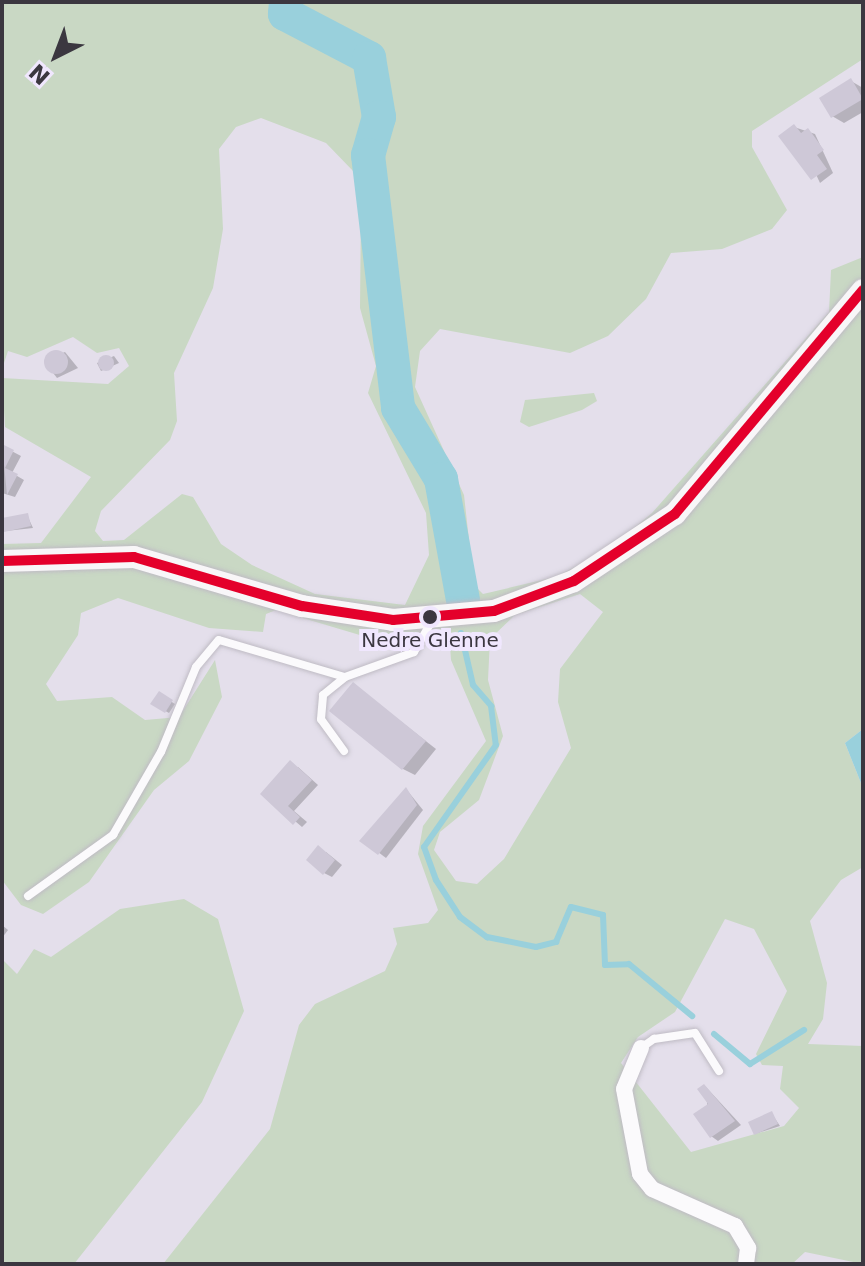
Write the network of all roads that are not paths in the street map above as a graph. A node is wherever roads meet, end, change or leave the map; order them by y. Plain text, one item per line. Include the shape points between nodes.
1 (863, 290) edge
2 (2, 561) edge
3 (432, 621) junction
4 (345, 677) junction
5 (344, 751) dead end
6 (28, 896) dead end
7 (641, 1048) joint
8 (719, 1071) dead end
9 (746, 1264) edge

1 - 3 main road via 735,451 646,537 541,595
2 - 3 main road via 134,557 324,611
3 - 4 lane via 429,637 414,652
4 - 5 lane via 323,695 319,710
4 - 6 lane via 219,640 196,667 161,752 113,835
7 - 8 lane via 654,1039 695,1033
7 - 9 street via 624,1089 640,1174 652,1189 735,1226 748,1248

